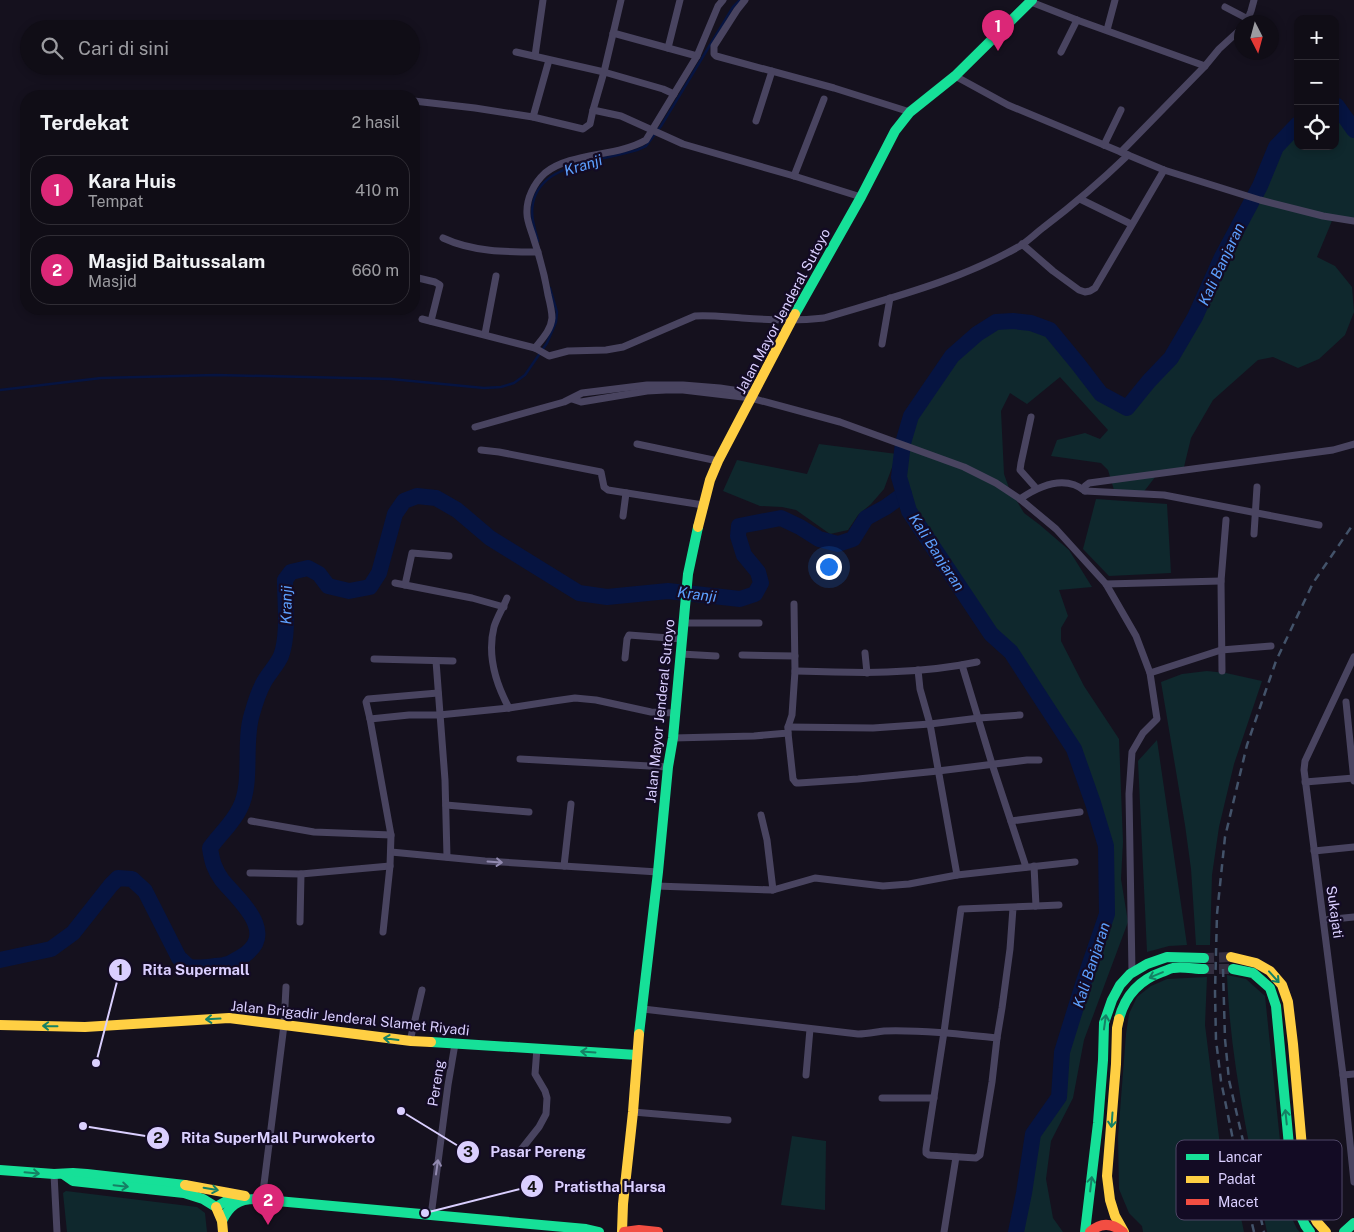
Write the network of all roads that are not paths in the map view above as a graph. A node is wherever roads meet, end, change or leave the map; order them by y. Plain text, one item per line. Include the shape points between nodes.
1 (543, 0) edge
2 (621, 0) edge
3 (680, 0) edge
4 (723, 0) edge
5 (746, 0) edge
6 (1115, 0) edge
7 (1254, 0) edge
8 (1032, 1) edge
9 (1225, 7) dead end
10 (1238, 15) edge
11 (1249, 15) edge
12 (1077, 20) junction
13 (1108, 30) junction
14 (613, 33) junction
15 (1234, 35) edge
16 (668, 48) junction
17 (516, 52) dead end
18 (1062, 52) dead end
19 (535, 56) junction
20 (697, 56) junction
21 (548, 60) junction
22 (1205, 66) junction
23 (772, 71) junction
24 (604, 72) junction
25 (955, 76) junction
26 (674, 94) junction
27 (824, 99) dead end
28 (420, 102) edge
29 (593, 110) junction
30 (1121, 110) dead end
31 (910, 112) junction
32 (533, 117) junction
33 (756, 121) dead end
34 (654, 131) junction
35 (1104, 145) junction
36 (1124, 154) junction
37 (1164, 170) junction
38 (794, 176) junction
39 (861, 197) junction
40 (1080, 199) junction
41 (1354, 221) edge
42 (1131, 224) junction
43 (443, 238) dead end
44 (1022, 244) junction
45 (538, 252) junction
46 (496, 276) dead end
47 (420, 278) edge
48 (890, 298) junction
49 (792, 319) junction
50 (422, 320) dead end
51 (431, 322) junction
52 (485, 334) junction
53 (882, 344) dead end
54 (536, 348) junction
55 (752, 395) junction
56 (1031, 417) dead end
57 (475, 427) dead end
58 (637, 444) dead end
59 (1354, 444) edge
60 (481, 450) dead end
61 (718, 461) junction
62 (1257, 487) dead end
63 (1036, 488) junction
64 (1085, 491) junction
65 (626, 493) junction
66 (1020, 499) junction
67 (703, 506) junction
68 (1256, 513) junction
69 (623, 516) dead end
70 (1226, 520) dead end
71 (1319, 525) dead end
72 (1254, 534) dead end
73 (449, 556) dead end
74 (1221, 581) junction
75 (395, 583) dead end
76 (1106, 584) junction
77 (405, 585) junction
78 (507, 598) dead end
79 (794, 604) dead end
80 (504, 607) junction
81 (684, 622) junction
82 (759, 623) dead end
83 (682, 639) junction
84 (1271, 646) dead end
85 (1221, 650) junction
86 (865, 653) dead end
87 (681, 654) junction
88 (742, 655) dead end
89 (716, 656) dead end
90 (795, 656) junction
91 (1354, 656) edge
92 (625, 658) dead end
93 (374, 659) dead end
94 (436, 661) junction
95 (453, 661) dead end
96 (977, 662) dead end
97 (962, 665) junction
98 (918, 670) junction
99 (795, 671) junction
100 (1222, 671) dead end
101 (867, 673) junction
102 (1150, 673) junction
103 (438, 693) junction
104 (1346, 702) dead end
105 (509, 708) junction
106 (675, 713) junction
107 (439, 715) junction
108 (1020, 715) dead end
109 (979, 718) junction
110 (370, 719) junction
111 (930, 724) junction
112 (788, 730) junction
113 (673, 738) junction
114 (520, 759) dead end
115 (1039, 760) dead end
116 (992, 764) junction
117 (668, 767) junction
118 (938, 771) junction
119 (1354, 779) edge
120 (1305, 782) junction
121 (571, 804) dead end
122 (446, 805) junction
123 (529, 812) dead end
124 (1080, 812) dead end
125 (761, 815) dead end
126 (1010, 821) junction
127 (251, 822) dead end
128 (391, 836) junction
129 (1354, 847) edge
130 (1314, 851) junction
131 (391, 852) junction
132 (447, 857) junction
133 (1075, 862) dead end
134 (390, 866) junction
135 (564, 866) junction
136 (1030, 867) junction
137 (658, 872) junction
138 (250, 874) dead end
139 (300, 874) junction
140 (957, 875) junction
141 (656, 886) junction
142 (773, 890) junction
143 (1059, 905) dead end
144 (1036, 906) junction
145 (1013, 908) junction
146 (1354, 917) edge
147 (1324, 920) junction
148 (300, 922) dead end
149 (383, 932) dead end
150 (1204, 958) tunnel mouth
151 (1231, 958) tunnel mouth
152 (1204, 968) tunnel mouth
153 (1232, 969) tunnel mouth
154 (1132, 973) junction
155 (286, 987) dead end
156 (422, 990) dead end
157 (643, 1008) junction
158 (0, 1025) edge
159 (284, 1025) junction
160 (810, 1029) junction
161 (944, 1032) junction
162 (996, 1038) junction
163 (410, 1041) junction
164 (455, 1044) junction
165 (537, 1048) junction
166 (637, 1055) junction
167 (1354, 1074) edge
168 (806, 1075) dead end
169 (1343, 1075) junction
170 (882, 1098) dead end
171 (934, 1098) junction
172 (633, 1112) junction
173 (728, 1120) dead end
174 (1288, 1140) edge
175 (1301, 1140) edge
176 (520, 1151) dead end
177 (956, 1157) junction
178 (0, 1170) edge
179 (58, 1174) junction
180 (1354, 1182) edge
181 (249, 1199) junction
182 (262, 1200) junction
183 (216, 1207) junction
184 (431, 1216) junction
185 (1303, 1220) edge
186 (1316, 1220) edge
187 (222, 1221) junction
188 (1354, 1223) edge
189 (547, 1229) edge
190 (58, 1232) edge
191 (223, 1232) edge
192 (599, 1232) edge
193 (623, 1232) edge
194 (658, 1232) edge
195 (944, 1232) edge
196 (1085, 1232) edge
197 (1090, 1232) edge
198 (1123, 1232) edge
199 (1310, 1232) edge
200 (1326, 1232) edge
201 (1344, 1232) edge

1 - 19 street
2 - 14 street
3 - 16 street
4 - 20 street
5 - 23 street via 714,46 714,54
6 - 13 street
7 - 11 street
8 - 12 street
8 - 25 main road, Jalan Mayor Jenderal Sutoyo
9 - 10 street
12 - 13 street
12 - 18 street
13 - 22 street
14 - 16 street
14 - 24 street
15 - 22 street
16 - 20 street
17 - 19 street
19 - 21 street
20 - 26 street
21 - 24 street
21 - 32 street
22 - 36 street
23 - 31 street
23 - 33 street
24 - 26 street
24 - 29 street
25 - 31 main road, Jalan Mayor Jenderal Sutoyo
25 - 35 street via 1008,105
26 - 34 street
27 - 38 street
28 - 32 street
29 - 32 street via 590,124 583,129
29 - 34 street via 621,116
30 - 35 street
31 - 39 main road, Jalan Mayor Jenderal Sutoyo via 895,131
34 - 38 street via 683,144
34 - 45 street via 638,145 565,163 544,174 532,190 527,215
35 - 36 street
36 - 37 street
36 - 40 street
37 - 41 street via 1260,200
37 - 42 street
38 - 39 street
39 - 49 main road, Jalan Mayor Jenderal Sutoyo
40 - 42 street
40 - 44 street
42 - 44 street via 1095,288 1085,292 1053,271
43 - 45 street via 497,252
44 - 48 street via 958,276
45 - 54 street via 552,318
46 - 52 street
47 - 51 street via 440,285
48 - 49 street via 824,318
48 - 53 street
49 - 54 street via 695,316 623,347 568,351 549,356
49 - 55 main road, Jalan Mayor Jenderal Sutoyo
50 - 51 street
51 - 52 street
52 - 54 street
55 - 57 street via 720,388 646,385 582,393 572,399
55 - 61 main road, Jalan Mayor Jenderal Sutoyo
55 - 66 street via 840,422 964,467
56 - 63 street via 1020,467
58 - 61 street
59 - 64 street via 1334,450 1089,483
60 - 65 street via 601,472 606,489
61 - 67 main road, Jalan Mayor Jenderal Sutoyo
62 - 68 street
63 - 64 street via 1061,482 1075,484
63 - 66 street
64 - 68 street via 1164,495
65 - 67 street
65 - 69 street
66 - 76 street via 1056,528
67 - 81 main road, Jalan Mayor Jenderal Sutoyo via 688,574
68 - 71 street
68 - 72 street
70 - 74 street
73 - 77 street via 412,553
74 - 76 street
74 - 85 street
75 - 77 street
76 - 102 street via 1136,636
77 - 80 street
78 - 80 street
79 - 90 street
80 - 105 street via 495,626 491,647 495,676
81 - 82 street
81 - 83 main road, Jalan Mayor Jenderal Sutoyo
83 - 87 main road, Jalan Mayor Jenderal Sutoyo
83 - 92 street via 629,635
84 - 85 street
85 - 100 street
85 - 102 street
86 - 101 street
87 - 89 street
87 - 106 main road, Jalan Mayor Jenderal Sutoyo
88 - 90 street
90 - 99 street
91 - 120 street, Sukajati via 1305,761
93 - 94 street
94 - 95 street
94 - 103 street
96 - 97 street
97 - 98 street
97 - 109 street
98 - 101 street
98 - 111 street
99 - 101 street
99 - 112 street
102 - 154 street via 1157,719 1143,733 1132,752 1129,794
103 - 107 street
103 - 110 street via 368,699
104 - 119 street
105 - 106 street via 575,698 651,712
105 - 107 street
106 - 113 main road, Jalan Mayor Jenderal Sutoyo
107 - 110 street
107 - 122 street
108 - 109 street
109 - 111 street
109 - 116 street
110 - 128 street
111 - 112 street
111 - 118 street
112 - 113 street via 754,736
112 - 118 street via 796,783
113 - 117 main road, Jalan Mayor Jenderal Sutoyo
114 - 117 street
115 - 116 street
116 - 118 street
116 - 126 street
117 - 137 main road, Jalan Mayor Jenderal Sutoyo
118 - 140 street
119 - 120 street
120 - 130 street, Sukajati
121 - 135 street
122 - 123 street
122 - 132 street
124 - 126 street
125 - 142 street
126 - 136 street
127 - 128 street via 314,832
128 - 131 street
129 - 130 street
130 - 147 street, Sukajati
131 - 132 street
131 - 134 street
132 -> 135 street
133 - 136 street
134 - 139 street
134 - 149 street
135 - 137 street
136 - 140 street
136 - 144 street
137 - 141 main road, Jalan Mayor Jenderal Sutoyo
138 - 139 street
139 - 148 street
140 - 142 street via 882,886 815,878
141 - 142 street
141 - 157 main road, Jalan Mayor Jenderal Sutoyo
143 - 144 street
144 - 145 street
145 - 161 street via 961,909
145 - 162 street
146 - 147 street
147 - 169 street, Sukajati
150 - 154 main road via 1167,957
151 -> 175 main road via 1256,962 1282,985 1288,1002
152 -> 198 main road via 1173,968 1153,975 1129,995 1122,1009 1117,1028 1107,1176 1110,1200
174 -> 153 main road via 1276,1006 1270,988 1253,973
196 -> 154 main road via 1098,1123 1104,1024 1120,985
155 - 159 street
156 - 163 street
157 - 160 street
157 - 166 main road, Jalan Mayor Jenderal Sutoyo
159 -> 158 main road, Jalan Brigadir Jenderal Slamet Riyadi via 229,1018 94,1027
163 -> 159 main road, Jalan Brigadir Jenderal Slamet Riyadi
159 - 182 street
160 - 161 street via 863,1034 883,1031
160 - 168 street
161 - 162 street
161 - 171 street
162 - 177 street via 980,1155 976,1158
163 - 164 main road, Jalan Brigadir Jenderal Slamet Riyadi
164 - 165 main road, Jalan Brigadir Jenderal Slamet Riyadi
184 -> 164 street, Pereng
166 -> 165 main road, Jalan Brigadir Jenderal Slamet Riyadi
165 - 176 street via 535,1074 545,1092 547,1108 543,1120
166 - 172 main road, Jalan Mayor Jenderal Sutoyo
167 - 169 street
169 - 180 street, Sukajati
170 - 171 street
171 - 177 street via 926,1153
172 - 173 street
172 - 193 main road, Jalan Mayor Jenderal Sutoyo
177 - 195 street
178 -> 179 main road
179 -> 181 main road via 87,1174 185,1185 238,1194
179 -> 183 main road via 73,1181 184,1193
179 - 190 street
181 - 182 main road
181 - 183 main road via 234,1198
181 - 187 main road via 230,1206
182 - 184 main road
183 - 187 main road
184 - 189 main road
199 -> 185 main road
186 -> 200 main road
187 - 191 main road
188 - 201 main road
189 - 192 main road
193 - 194 main road
197 - 198 main road via 1104,1224

